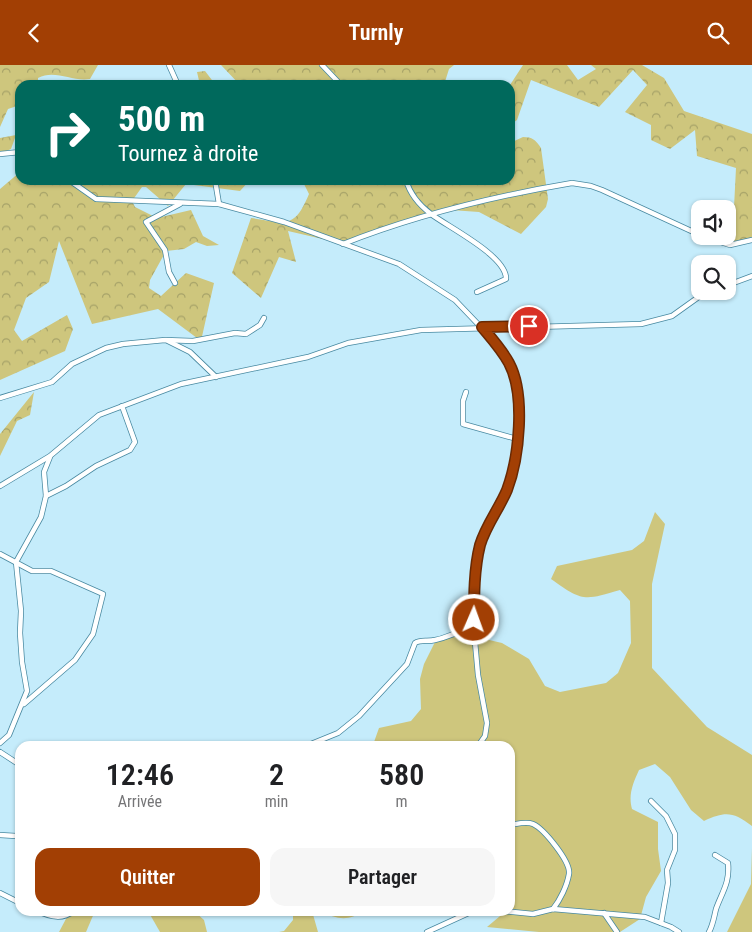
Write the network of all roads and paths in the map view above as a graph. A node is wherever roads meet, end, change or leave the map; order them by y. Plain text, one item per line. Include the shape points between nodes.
1 (169, 65) edge
2 (322, 65) edge
3 (176, 80) edge
4 (336, 80) edge
5 (15, 152) edge
6 (0, 154) edge
7 (76, 185) edge
8 (215, 185) edge
9 (408, 185) edge
10 (182, 203) junction
11 (219, 205) junction
12 (431, 214) junction
13 (691, 231) edge
14 (752, 240) edge
15 (343, 243) junction
16 (736, 244) edge
17 (752, 276) edge
18 (736, 282) edge
19 (175, 283) dead end
20 (477, 292) dead end
21 (694, 300) edge
22 (264, 318) dead end
23 (482, 327) junction
24 (165, 340) junction
25 (216, 377) junction
26 (466, 392) dead end
27 (0, 398) edge
28 (122, 406) junction
29 (517, 439) junction
30 (50, 456) junction
31 (0, 486) edge
32 (46, 496) junction
33 (0, 555) edge
34 (16, 562) junction
35 (474, 631) junction
36 (21, 706) junction
37 (318, 741) edge
38 (482, 741) edge
39 (0, 743) edge
40 (0, 752) edge
41 (15, 762) edge
42 (652, 801) dead end
43 (515, 824) edge
44 (0, 835) edge
45 (15, 835) edge
46 (715, 855) dead end
47 (0, 893) edge
48 (15, 900) edge
49 (553, 909) junction
50 (515, 912) edge
51 (604, 913) junction
52 (51, 916) edge
53 (68, 916) edge
54 (462, 916) edge
55 (661, 923) junction
56 (671, 927) junction
57 (427, 932) edge
58 (617, 932) edge
59 (668, 932) edge
60 (679, 932) edge
61 (709, 932) edge

1 - 3 street
2 - 4 street
5 - 6 street
7 - 10 street via 96,199
8 - 11 street
9 - 12 street via 415,198
10 - 11 street
10 - 19 street via 146,222 165,250
11 - 15 street via 284,222
12 - 13 street via 572,183 602,190
12 - 15 street
12 - 20 street via 489,253 505,274 506,279
14 - 16 street
15 - 23 street via 399,264 435,285
17 - 18 street
21 - 23 street via 672,315 641,324
22 - 24 street via 250,333 193,341
23 - 25 street via 382,335 308,357
23 - 29 street via 497,344 514,375
24 - 25 street via 190,352
24 - 27 street via 106,348 72,363 52,381
25 - 28 street via 181,384
26 - 29 street via 463,424
28 - 30 street via 98,415
28 - 32 street via 134,442 130,450
29 - 35 street via 507,489 478,554
30 - 31 street
30 - 32 street via 44,472
32 - 34 street via 41,517
33 - 34 street
34 - 36 street via 22,662 27,691
34 - 36 street via 32,571 51,571 103,595 93,634 75,660
35 - 37 street via 455,632 436,640 415,643 407,665 359,716 338,733
35 - 38 street via 487,723
36 - 39 street via 9,735
40 - 41 street
42 - 55 street via 666,816 675,834
43 - 49 street via 536,825 567,861 570,873
44 - 45 street
46 - 61 street via 728,863 728,875 726,889
47 - 48 street
49 - 50 street via 533,914
49 - 51 street
51 - 55 street via 644,917
51 - 58 street
52 - 53 street
54 - 57 street
55 - 56 street
56 - 59 street
56 - 60 street

